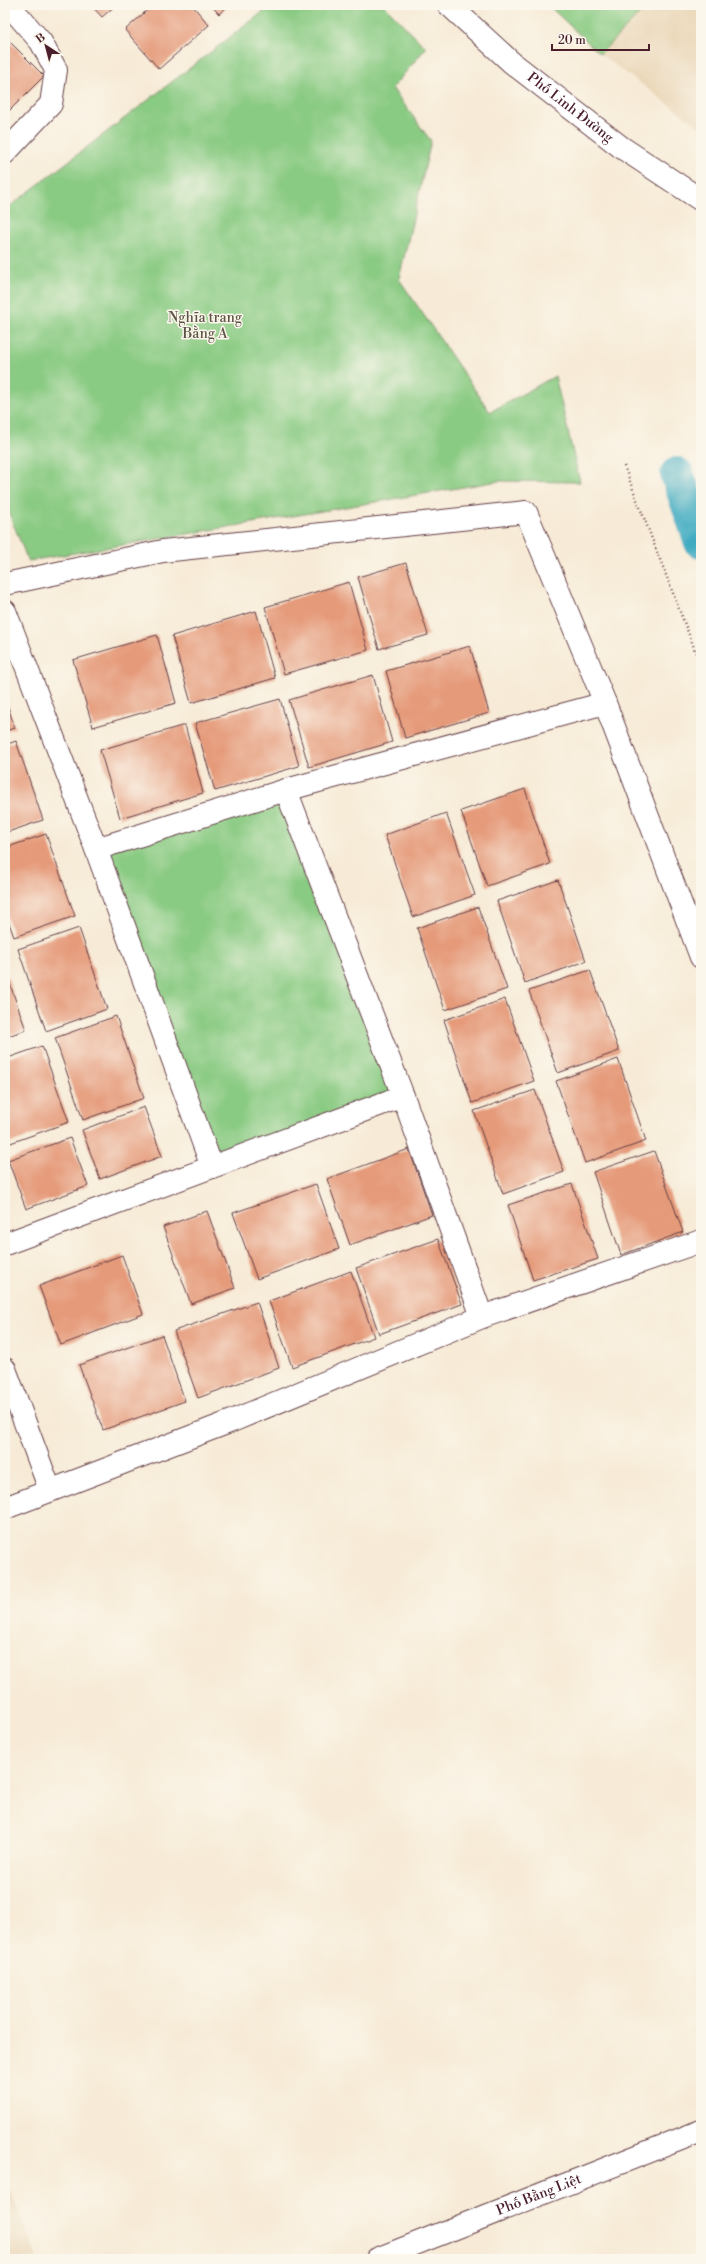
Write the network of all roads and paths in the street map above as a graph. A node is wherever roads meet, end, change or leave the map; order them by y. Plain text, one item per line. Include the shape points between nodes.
1 (10, 5) edge
2 (449, 5) edge
3 (5, 152) edge
4 (701, 200) edge
5 (624, 466) dead end
6 (5, 584) edge
7 (5, 611) edge
8 (701, 666) edge
9 (605, 703) junction
10 (286, 790) junction
11 (96, 849) junction
12 (701, 957) edge
13 (403, 1096) junction
14 (212, 1167) junction
15 (701, 1241) edge
16 (5, 1244) edge
17 (482, 1317) junction
18 (5, 1369) edge
19 (50, 1490) junction
20 (5, 1508) edge
21 (701, 2131) edge
22 (377, 2259) edge

1 - 3 street via 41,42 56,70 51,104
2 - 4 street, Phố Linh Đường via 512,62 621,147
5 - 8 path
6 - 9 street via 163,551 526,512
7 - 11 street
9 - 10 street
9 - 12 street
10 - 11 street
10 - 13 street
11 - 14 street
13 - 14 street
13 - 17 street
14 - 16 street
15 - 17 street
17 - 19 street via 232,1421
18 - 19 street
19 - 20 street
21 - 22 street, Phố Bằng Liệt

